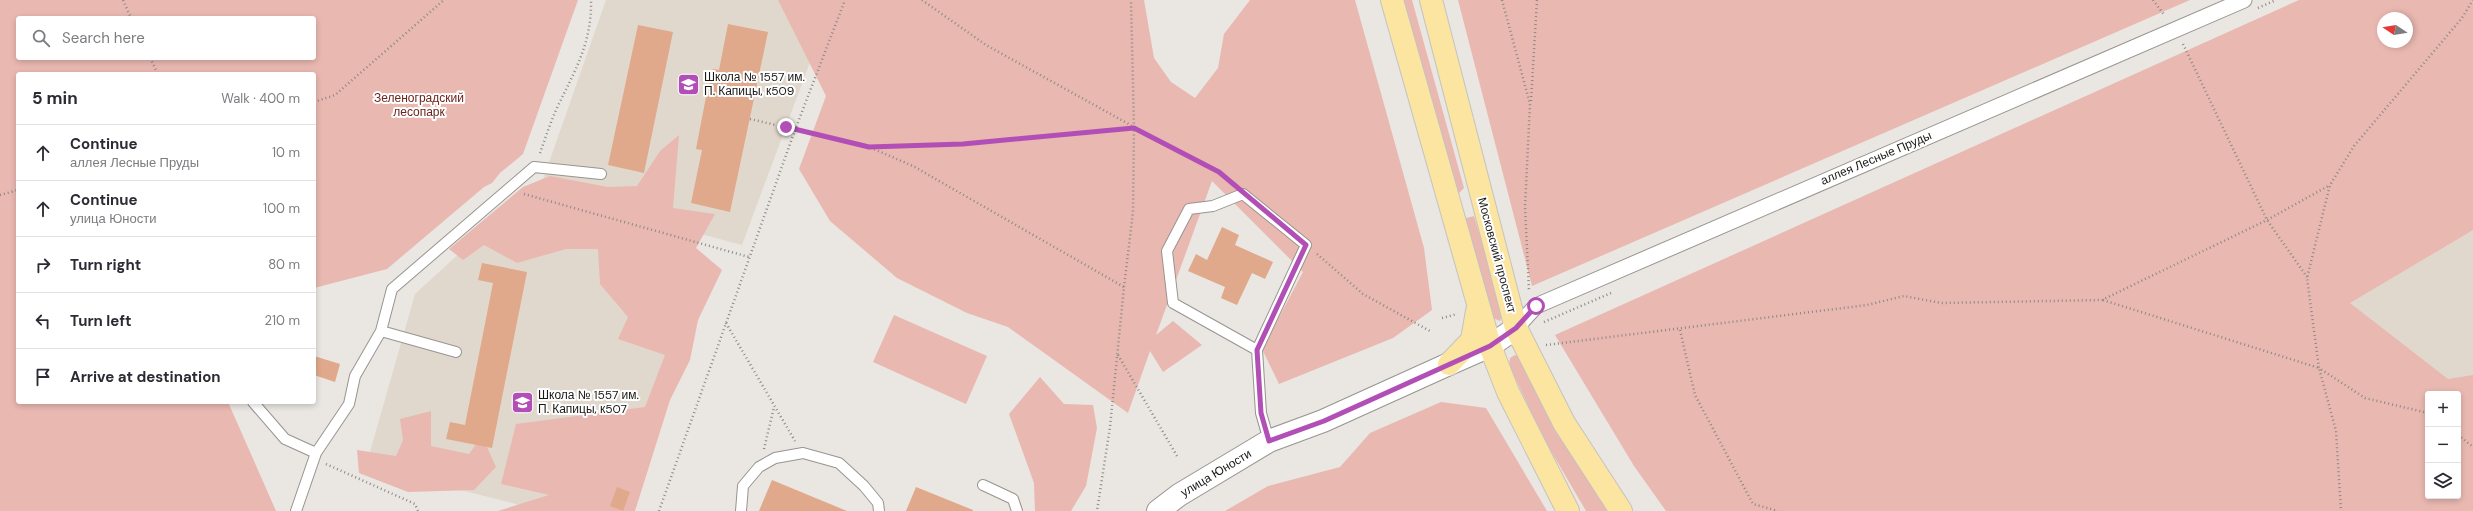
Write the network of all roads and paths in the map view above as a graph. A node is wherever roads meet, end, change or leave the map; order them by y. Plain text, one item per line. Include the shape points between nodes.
1 (123, 0) edge
2 (444, 0) edge
3 (591, 0) edge
4 (845, 0) edge
5 (922, 0) edge
6 (1131, 0) edge
7 (1392, 0) edge
8 (1431, 0) edge
9 (1502, 0) edge
10 (1537, 0) edge
11 (2153, 0) edge
12 (2244, 0) edge
13 (2473, 0) edge
14 (130, 16) edge
15 (2174, 30) junction
16 (151, 60) edge
17 (157, 72) edge
18 (316, 101) edge
19 (1530, 104) junction
20 (750, 119) dead end
21 (1134, 128) junction
22 (795, 130) junction
23 (869, 147) junction
24 (534, 167) junction
25 (601, 174) dead end
26 (2330, 185) junction
27 (508, 189) junction
28 (16, 191) edge
29 (1243, 194) junction
30 (0, 195) edge
31 (1482, 200) junction
32 (1449, 208) junction
33 (2267, 220) junction
34 (1306, 245) junction
35 (749, 257) junction
36 (2307, 278) junction
37 (1124, 287) junction
38 (1529, 292) dead end
39 (2102, 300) junction
40 (1478, 308) junction
41 (725, 322) junction
42 (1516, 328) junction
43 (1680, 330) junction
44 (381, 331) junction
45 (1430, 331) dead end
46 (1544, 345) dead end
47 (1490, 346) junction
48 (1257, 350) junction
49 (456, 352) dead end
50 (1117, 354) junction
51 (1449, 364) junction
52 (2319, 368) junction
53 (1505, 384) junction
54 (255, 404) edge
55 (774, 407) junction
56 (2425, 412) edge
57 (2461, 438) edge
58 (1269, 441) junction
59 (2473, 448) edge
60 (803, 453) junction
61 (315, 456) junction
62 (1177, 456) dead end
63 (759, 467) junction
64 (983, 485) dead end
65 (296, 511) edge
66 (418, 511) edge
67 (659, 511) edge
68 (741, 511) edge
69 (879, 511) edge
70 (1016, 511) edge
71 (1097, 511) edge
72 (1158, 511) edge
73 (1568, 511) edge
74 (1620, 511) edge
75 (1778, 511) edge
76 (2341, 511) edge

1 - 14 path
2 - 18 path via 335,95
3 - 24 path via 592,16 585,49
4 - 22 path
5 - 21 path via 986,45
6 - 21 path
7 - 32 main road
8 - 31 main road, Московский проспект
9 - 19 path
10 - 19 path
11 - 15 path
12 - 15 street, аллея Лесные Пруды
13 - 26 path via 2462,18 2354,146
15 - 33 path
15 - 42 street, аллея Лесные Пруды via 1536,306
16 - 17 path
19 - 38 path via 1525,207
20 - 22 path
21 - 23 path via 963,144
21 - 29 path via 1219,172
21 - 37 path via 1133,212
22 - 23 path
22 - 35 path
23 - 37 path via 913,166
24 - 25 lane
24 - 27 lane
26 - 33 path
26 - 36 path
27 - 35 path
27 - 44 lane via 392,289
28 - 30 path
29 - 34 lane
29 - 48 lane via 1213,206 1189,209 1167,251 1173,304
31 - 32 main road
31 - 42 main road, Московский проспект
32 - 40 main road
33 - 36 path
33 - 39 path
34 - 45 path via 1363,294
34 - 48 lane
35 - 41 path
36 - 52 path
37 - 50 path
39 - 43 path via 1941,303 1904,296 1867,305
39 - 52 path
40 - 47 main road
40 - 51 main road via 1472,340
41 - 55 path
41 - 67 path
42 - 47 street, улица Юности
42 - 74 main road, Московский проспект via 1564,422
43 - 46 path
43 - 75 path via 1695,395 1753,504
44 - 49 lane
44 - 61 lane via 355,376 349,404
47 - 51 street, улица Юности
47 - 53 main road
48 - 58 lane via 1261,413
50 - 62 path
50 - 71 path via 1110,427
51 - 53 street via 1482,364
51 - 58 street, улица Юности via 1324,421
52 - 56 path via 2365,398
52 - 76 path via 2336,431
53 - 73 main road
54 - 61 lane via 285,438
55 - 60 path
55 - 63 path
57 - 59 path
58 - 72 street, улица Юности via 1179,495
60 - 63 lane via 776,458
60 - 69 lane via 839,464 864,486 878,503
61 - 65 lane
61 - 66 path via 415,504
63 - 68 lane via 743,486
64 - 70 lane via 1013,499

